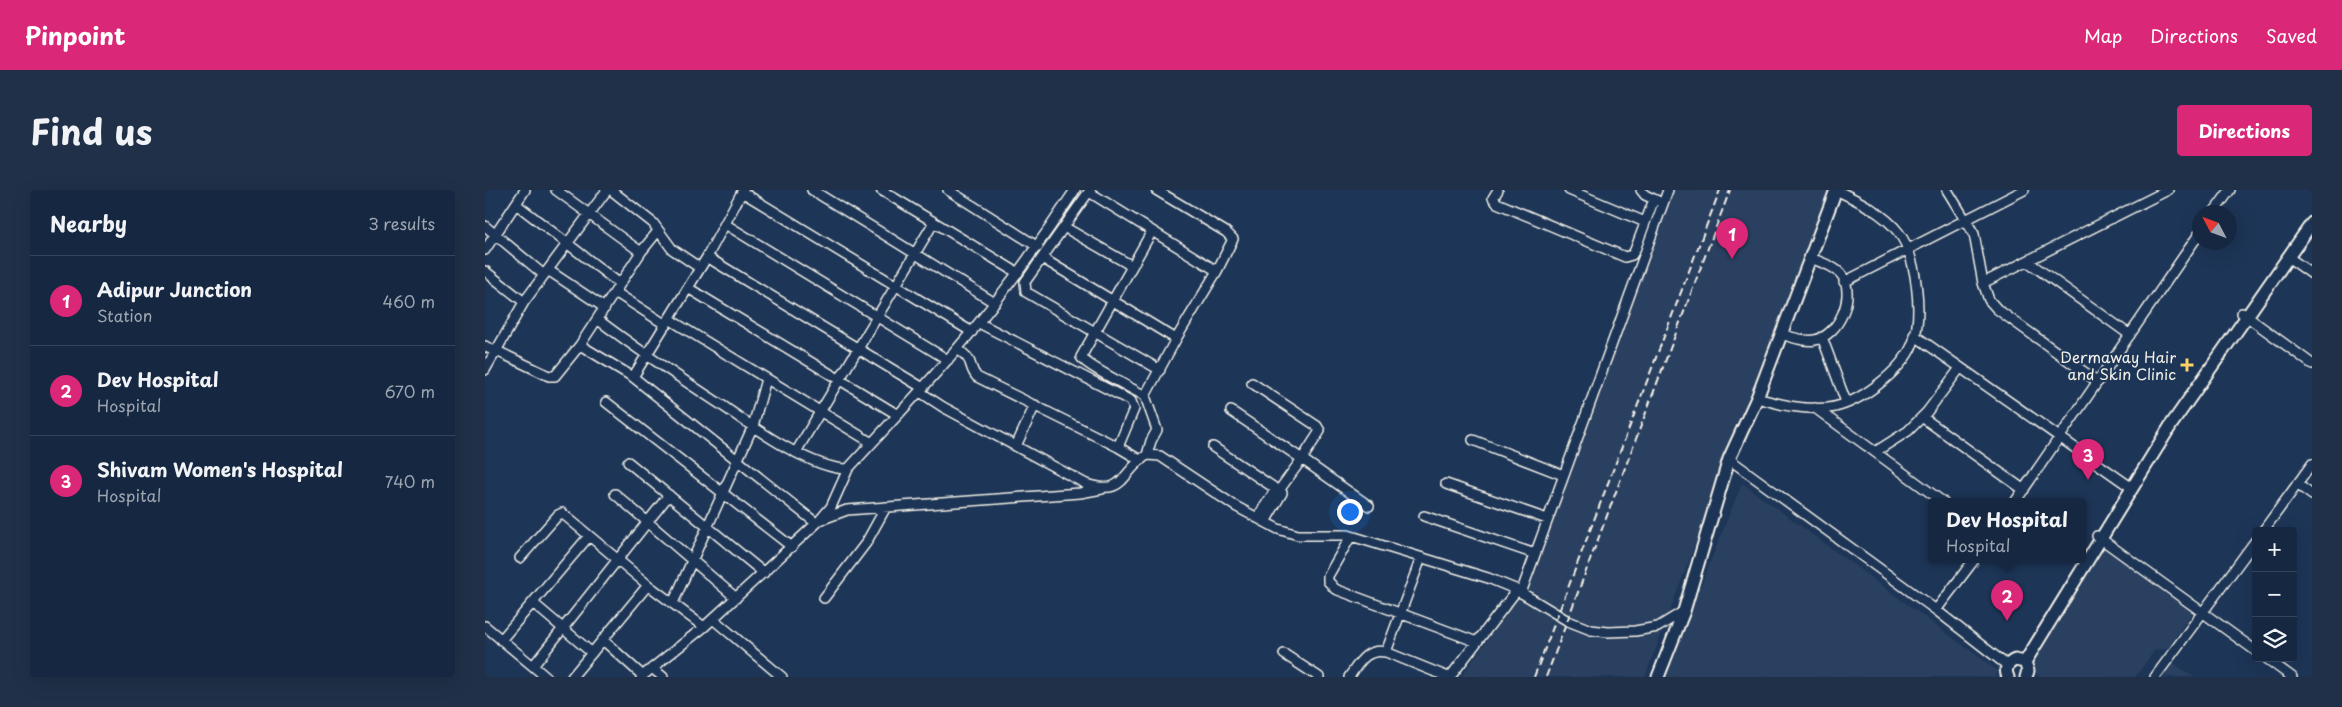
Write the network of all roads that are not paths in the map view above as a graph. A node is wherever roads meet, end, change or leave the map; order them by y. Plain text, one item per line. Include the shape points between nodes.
1 (525, 190) edge
2 (556, 190) edge
3 (607, 190) edge
4 (611, 190) edge
5 (812, 190) edge
6 (881, 190) edge
7 (948, 190) edge
8 (1075, 190) edge
9 (1156, 190) edge
10 (1498, 190) edge
11 (1569, 190) edge
12 (1641, 190) edge
13 (1668, 190) edge
14 (1836, 190) edge
15 (1947, 190) edge
16 (2024, 190) edge
17 (2168, 190) edge
18 (2230, 190) edge
19 (742, 191) edge
20 (1090, 191) edge
21 (1654, 199) junction
22 (1663, 203) junction
23 (516, 204) junction
24 (2219, 205) edge
25 (589, 215) junction
26 (2312, 215) edge
27 (1966, 219) junction
28 (934, 222) junction
29 (1645, 222) junction
30 (2312, 223) edge
31 (725, 224) junction
32 (485, 226) edge
33 (1065, 227) junction
34 (658, 231) junction
35 (1152, 231) junction
36 (496, 234) junction
37 (567, 244) junction
38 (2192, 244) edge
39 (1038, 246) junction
40 (1907, 249) junction
41 (485, 250) edge
42 (641, 252) junction
43 (916, 255) junction
44 (707, 257) junction
45 (2288, 257) junction
46 (1042, 258) junction
47 (1810, 258) junction
48 (2027, 261) junction
49 (1132, 266) junction
50 (700, 268) junction
51 (485, 271) edge
52 (546, 272) junction
53 (1217, 272) junction
54 (1018, 274) junction
55 (2312, 274) edge
56 (1845, 282) junction
57 (1983, 283) junction
58 (897, 285) junction
59 (617, 288) junction
60 (689, 288) junction
61 (1112, 299) junction
62 (524, 302) junction
63 (995, 303) junction
64 (605, 308) junction
65 (2244, 314) junction
66 (877, 316) junction
67 (597, 319) junction
68 (667, 322) junction
69 (979, 323) junction
70 (1094, 331) junction
71 (972, 332) junction
72 (1781, 334) junction
73 (1914, 335) junction
74 (2130, 335) junction
75 (1822, 336) junction
76 (1176, 339) junction
77 (580, 345) junction
78 (485, 346) edge
79 (857, 348) junction
80 (957, 349) junction
81 (495, 350) junction
82 (646, 356) junction
83 (948, 360) junction
84 (2312, 364) edge
85 (1961, 368) junction
86 (485, 370) edge
87 (1160, 370) junction
88 (633, 377) junction
89 (766, 379) junction
90 (839, 380) junction
91 (2098, 382) junction
92 (1253, 383) dead end
93 (922, 390) junction
94 (1145, 396) junction
95 (1757, 398) junction
96 (606, 402) dead end
97 (1846, 402) junction
98 (1035, 405) junction
99 (1815, 408) junction
100 (1231, 411) dead end
101 (820, 412) junction
102 (898, 415) junction
103 (1922, 417) junction
104 (753, 426) junction
105 (2060, 438) junction
106 (1473, 440) dead end
107 (872, 443) junction
108 (1016, 446) junction
109 (1118, 447) junction
110 (1213, 447) dead end
111 (796, 452) junction
112 (1875, 452) junction
113 (1144, 457) junction
114 (738, 459) junction
115 (1302, 459) junction
116 (1729, 459) junction
117 (629, 462) dead end
118 (2312, 464) edge
119 (848, 470) junction
120 (1563, 475) junction
121 (1446, 484) dead end
122 (2297, 484) junction
123 (2130, 487) junction
124 (1102, 489) junction
125 (1278, 489) junction
126 (2024, 490) junction
127 (724, 492) junction
128 (615, 494) dead end
129 (2312, 495) edge
130 (669, 496) junction
131 (1938, 498) edge
132 (2018, 498) edge
133 (1369, 506) dead end
134 (886, 508) junction
135 (1424, 516) dead end
136 (1261, 520) junction
137 (1547, 520) junction
138 (818, 521) junction
139 (647, 522) junction
140 (708, 527) junction
141 (2266, 527) edge
142 (589, 536) junction
143 (1351, 536) junction
144 (2099, 537) junction
145 (2252, 545) edge
146 (792, 547) junction
147 (1535, 554) junction
148 (2086, 555) edge
149 (520, 558) dead end
150 (1421, 558) junction
151 (2086, 558) edge
152 (618, 560) junction
153 (692, 560) junction
154 (1972, 563) edge
155 (2080, 563) edge
156 (2083, 563) edge
157 (764, 573) junction
158 (649, 585) junction
159 (1519, 592) junction
160 (736, 598) junction
161 (824, 598) dead end
162 (533, 603) junction
163 (673, 603) junction
164 (1935, 610) junction
165 (1684, 611) junction
166 (2203, 612) junction
167 (1401, 613) junction
168 (713, 619) junction
169 (485, 626) edge
170 (704, 627) junction
171 (563, 629) junction
172 (501, 640) junction
173 (603, 640) junction
174 (1477, 642) junction
175 (2252, 648) edge
176 (1385, 652) junction
177 (591, 653) junction
178 (1284, 654) dead end
179 (2022, 661) junction
180 (2271, 662) edge
181 (533, 666) junction
182 (652, 668) junction
183 (2008, 671) edge
184 (642, 676) edge
185 (546, 677) edge
186 (572, 677) edge
187 (663, 677) edge
188 (782, 677) edge
189 (1319, 677) edge
190 (1349, 677) edge
191 (1449, 677) edge
192 (1658, 677) edge
193 (2026, 677) edge
194 (2155, 677) edge
195 (2292, 677) edge

1 - 23 street
2 - 25 street
3 - 25 street
4 - 34 street via 653,223
5 - 43 street
6 - 28 street
7 - 39 street
8 - 39 street
9 - 53 street via 1232,236 1233,241
10 - 29 street via 1493,198 1497,202 1625,257 1635,250
11 - 29 street
12 - 21 street
13 - 22 street
14 - 40 street via 1875,212 1899,232
14 - 47 main road
15 - 27 street
16 - 27 street
17 - 48 street
18 - 24 street
19 - 31 street
19 - 58 street
20 - 33 street
20 - 35 street
21 - 22 street
21 - 29 street
22 - 120 street
23 - 36 street
23 - 37 street
25 - 37 street
25 - 42 street
26 - 65 main road
27 - 40 street
27 - 57 street via 1978,247
28 - 43 street
28 - 54 street
30 - 45 main road
31 - 44 street
31 - 66 street
32 - 36 street
33 - 46 street
33 - 49 street
34 - 42 street
34 - 50 street via 673,249
35 - 49 street
35 - 53 street
36 - 41 street
36 - 52 street
37 - 52 street
37 - 59 street
38 - 74 street
39 - 54 street
40 - 56 street
40 - 73 street via 1917,288
42 - 59 street
43 - 58 street
43 - 63 street
44 - 50 street
44 - 79 street
45 - 55 street
45 - 65 main road
46 - 61 street
46 - 70 street via 1025,282 1026,292
47 - 56 street via 1843,276
47 - 72 main road
48 - 57 street
48 - 74 street
49 - 61 street
50 - 60 street
51 - 62 street
52 - 62 street
52 - 64 street
53 - 76 street
54 - 63 street
56 - 75 street via 1848,293 1842,315 1831,332
57 - 91 street via 1989,300 1997,309
58 - 66 street
58 - 71 street
59 - 64 street
59 - 68 street
60 - 68 street
60 - 90 street
61 - 70 street
61 - 76 street
62 - 81 street
63 - 69 street
64 - 67 street
65 - 84 street
65 - 123 main road via 2167,422
66 - 79 street
66 - 83 street
67 - 77 street
67 - 82 street
68 - 82 street
68 - 89 street
69 - 71 street
69 - 109 street via 1131,401 1134,409
70 - 87 street
70 - 94 street via 1081,354 1083,362
71 - 80 street
72 - 75 street via 1815,340
72 - 95 main road
73 - 85 street
73 - 97 street via 1912,344 1894,370 1863,397
74 - 91 street
75 - 97 street
76 - 87 street
77 - 81 street via 560,372 549,376
77 - 88 street
78 - 81 street
79 - 90 street
79 - 93 street
80 - 83 street
80 - 98 street via 971,362 977,377
81 - 86 street
82 - 88 street
82 - 104 street
83 - 93 street
85 - 103 street
85 - 105 street
87 - 94 street
88 - 114 street
89 - 101 street
89 - 104 street
90 - 101 street
90 - 102 street
91 - 105 street
92 - 115 street via 1320,429
93 - 102 street
93 - 108 street via 943,407
94 - 113 street via 1157,430
95 - 99 street via 1793,408
95 - 116 main road
96 - 127 street
97 - 99 street via 1830,408
98 - 108 street
98 - 109 street
99 - 112 street
100 - 115 street
101 - 107 street
101 - 111 street
102 - 107 street
103 - 112 street via 1908,431
103 - 126 street
104 - 111 street
104 - 114 street
105 - 123 street
105 - 126 street
106 - 120 street
107 - 119 street
108 - 124 street via 1086,484
109 - 113 street
110 - 125 street
111 - 119 street via 837,469
112 - 131 street
113 - 124 street via 1115,488
113 - 136 street via 1160,456
114 - 127 street
114 - 138 street
115 - 125 street
115 - 133 street
116 - 164 street
116 - 165 main road
117 - 130 street
118 - 122 street
119 - 138 street via 831,506
120 - 137 street
121 - 137 street
122 - 129 street
122 - 141 street
123 - 144 main road
124 - 134 street
125 - 136 street via 1282,493
126 - 132 street
127 - 140 street
127 - 146 street
128 - 139 street
130 - 139 street
130 - 140 street
134 - 138 street via 847,510
134 - 161 street via 866,543
135 - 147 street
136 - 143 street via 1278,530 1298,535
137 - 147 street
138 - 146 street
139 - 152 street
139 - 153 street
140 - 153 street
140 - 157 street
142 - 149 street via 563,513
142 - 152 street
142 - 162 street
143 - 150 street
143 - 167 street via 1327,576 1328,581 1335,589
144 - 148 main road
144 - 151 main road
144 - 166 street
145 - 166 street
146 - 157 street
147 - 159 street
150 - 159 street via 1487,578
150 - 167 street
152 - 158 street
152 - 171 street
153 - 160 street
153 - 163 street
154 - 164 street
155 - 179 main road
156 - 179 main road
157 - 160 street
158 - 163 street
158 - 173 street
159 - 165 street via 1567,621 1608,632 1657,627
159 - 174 street
160 - 168 street
162 - 171 street
162 - 172 street
163 - 170 street
164 - 183 street
165 - 192 main road
166 - 175 street
166 - 194 street
167 - 174 street
167 - 176 street
168 - 170 street
168 - 188 street
169 - 172 street
170 - 182 street
171 - 177 street
171 - 181 street
172 - 181 street
173 - 177 street
173 - 184 street
174 - 191 street
176 - 190 street via 1364,656
176 - 191 street
177 - 186 street
178 - 189 street
179 - 183 main road via 2012,661
179 - 193 main road via 2028,671
180 - 195 street
181 - 185 street
182 - 184 street
182 - 187 street

